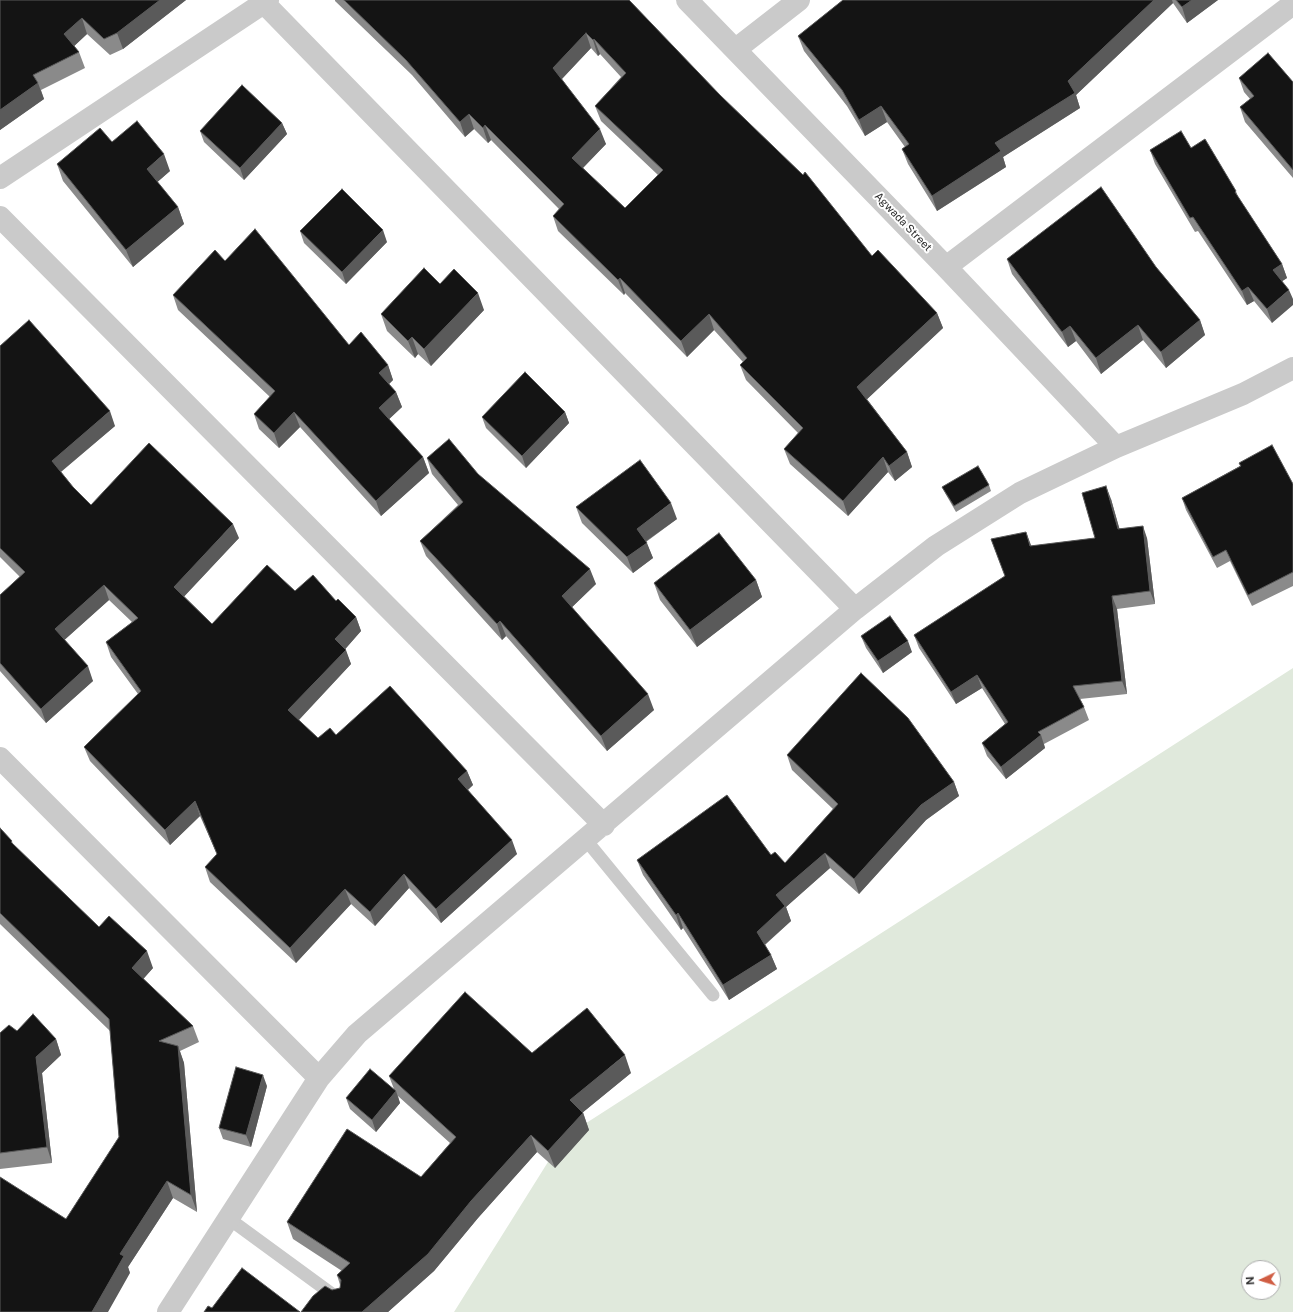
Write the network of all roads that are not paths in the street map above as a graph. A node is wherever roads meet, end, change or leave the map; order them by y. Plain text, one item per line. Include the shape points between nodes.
1 (687, 0) edge
2 (799, 0) edge
3 (266, 1) edge
4 (1293, 4) edge
5 (736, 49) junction
6 (0, 178) edge
7 (0, 217) edge
8 (946, 267) junction
9 (1293, 368) edge
10 (1116, 447) junction
11 (855, 609) junction
12 (0, 758) edge
13 (604, 825) junction
14 (586, 840) junction
15 (713, 995) dead end
16 (318, 1078) junction
17 (228, 1218) junction
18 (340, 1300) edge
19 (168, 1312) edge

1 - 5 street, Agwada Street
2 - 5 street
3 - 6 street
3 - 11 street
4 - 8 street
5 - 8 street, Agwada Street
7 - 13 street
8 - 10 street, Agwada Street
9 - 10 street via 1243,394
10 - 11 street via 1020,493 936,546
11 - 13 street
12 - 16 street
13 - 14 street
14 - 15 lane
14 - 16 street via 357,1034
16 - 17 street
17 - 18 lane
17 - 19 street

